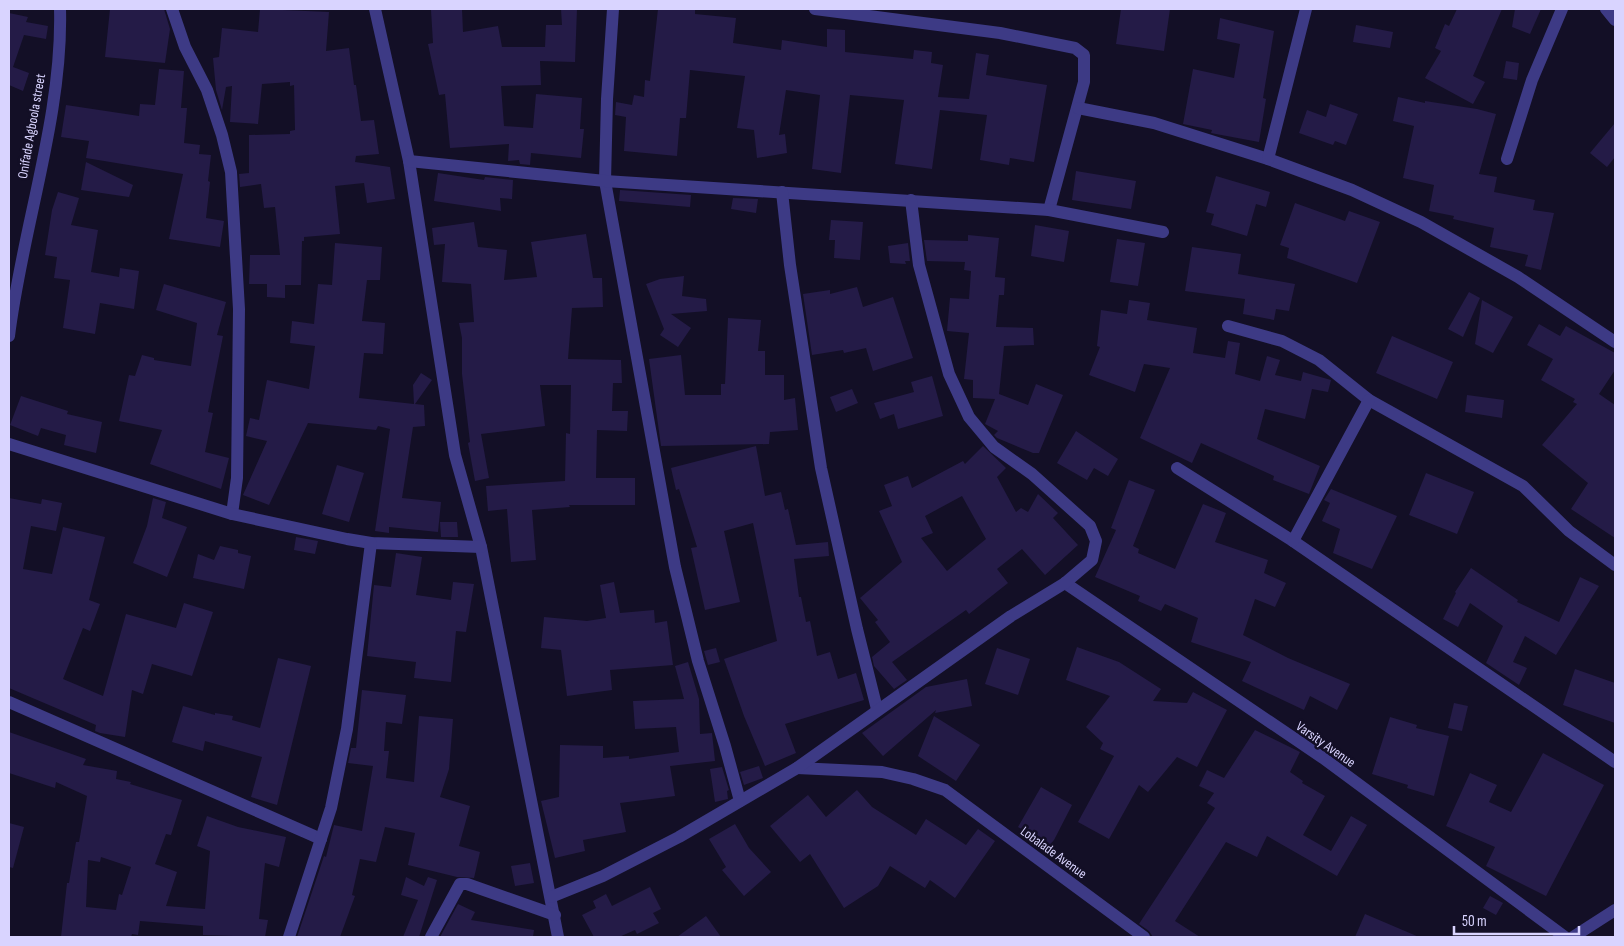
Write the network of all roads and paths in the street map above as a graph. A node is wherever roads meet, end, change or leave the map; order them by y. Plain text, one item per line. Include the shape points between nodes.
1 (60, 9) edge
2 (172, 9) edge
3 (374, 9) edge
4 (613, 9) edge
5 (815, 9) edge
6 (1306, 9) edge
7 (1562, 9) edge
8 (1606, 9) edge
9 (1615, 20) edge
10 (1078, 108) junction
11 (1268, 159) junction
12 (1507, 159) dead end
13 (409, 161) junction
14 (605, 181) junction
15 (782, 192) junction
16 (911, 200) junction
17 (1049, 210) junction
18 (1163, 232) dead end
19 (1228, 326) dead end
20 (9, 336) edge
21 (1615, 342) edge
22 (1369, 400) junction
23 (9, 444) edge
24 (1177, 468) dead end
25 (232, 514) junction
26 (1293, 541) junction
27 (371, 544) junction
28 (481, 548) junction
29 (1615, 565) edge
30 (1065, 582) junction
31 (9, 702) edge
32 (877, 709) junction
33 (1615, 762) edge
34 (797, 768) junction
35 (740, 802) junction
36 (321, 839) junction
37 (551, 897) junction
38 (1615, 910) edge
39 (555, 915) junction
40 (289, 937) edge
41 (431, 937) edge
42 (558, 937) edge
43 (1144, 937) edge
44 (1565, 937) edge
45 (1573, 937) edge

1 - 20 street, Onifade Agboola street via 61,35 49,122
2 - 25 street via 185,47 207,90 231,172 239,309 237,478
3 - 13 street
4 - 14 street
5 - 10 street via 1000,33 1075,48 1084,55 1085,68
6 - 11 street
7 - 12 street via 1532,80
8 - 9 street
10 - 11 street via 1154,123
10 - 17 street
11 - 21 street via 1352,190 1420,222 1518,277
13 - 14 street
13 - 28 street via 455,455
14 - 15 street
14 - 35 street via 675,567 698,661
15 - 16 street
15 - 32 street via 821,468
16 - 17 street
16 - 30 street via 919,265 949,374 969,417 994,447 1032,474 1095,534 1092,560
17 - 18 street
19 - 22 street via 1282,341 1320,360
22 - 26 street
22 - 29 street via 1523,486 1569,531
23 - 25 street
24 - 26 street
25 - 27 street
26 - 33 street
27 - 28 street
27 - 36 street via 347,729 331,808
28 - 37 street
30 - 32 street
30 - 44 street, Varsity Avenue via 1323,758
31 - 36 street
32 - 34 street
34 - 35 street
34 - 43 street, Lobalade Avenue via 882,772 945,790
35 - 37 street via 603,876
36 - 40 street
37 - 39 street
38 - 45 street
39 - 41 street via 460,884
39 - 42 street

